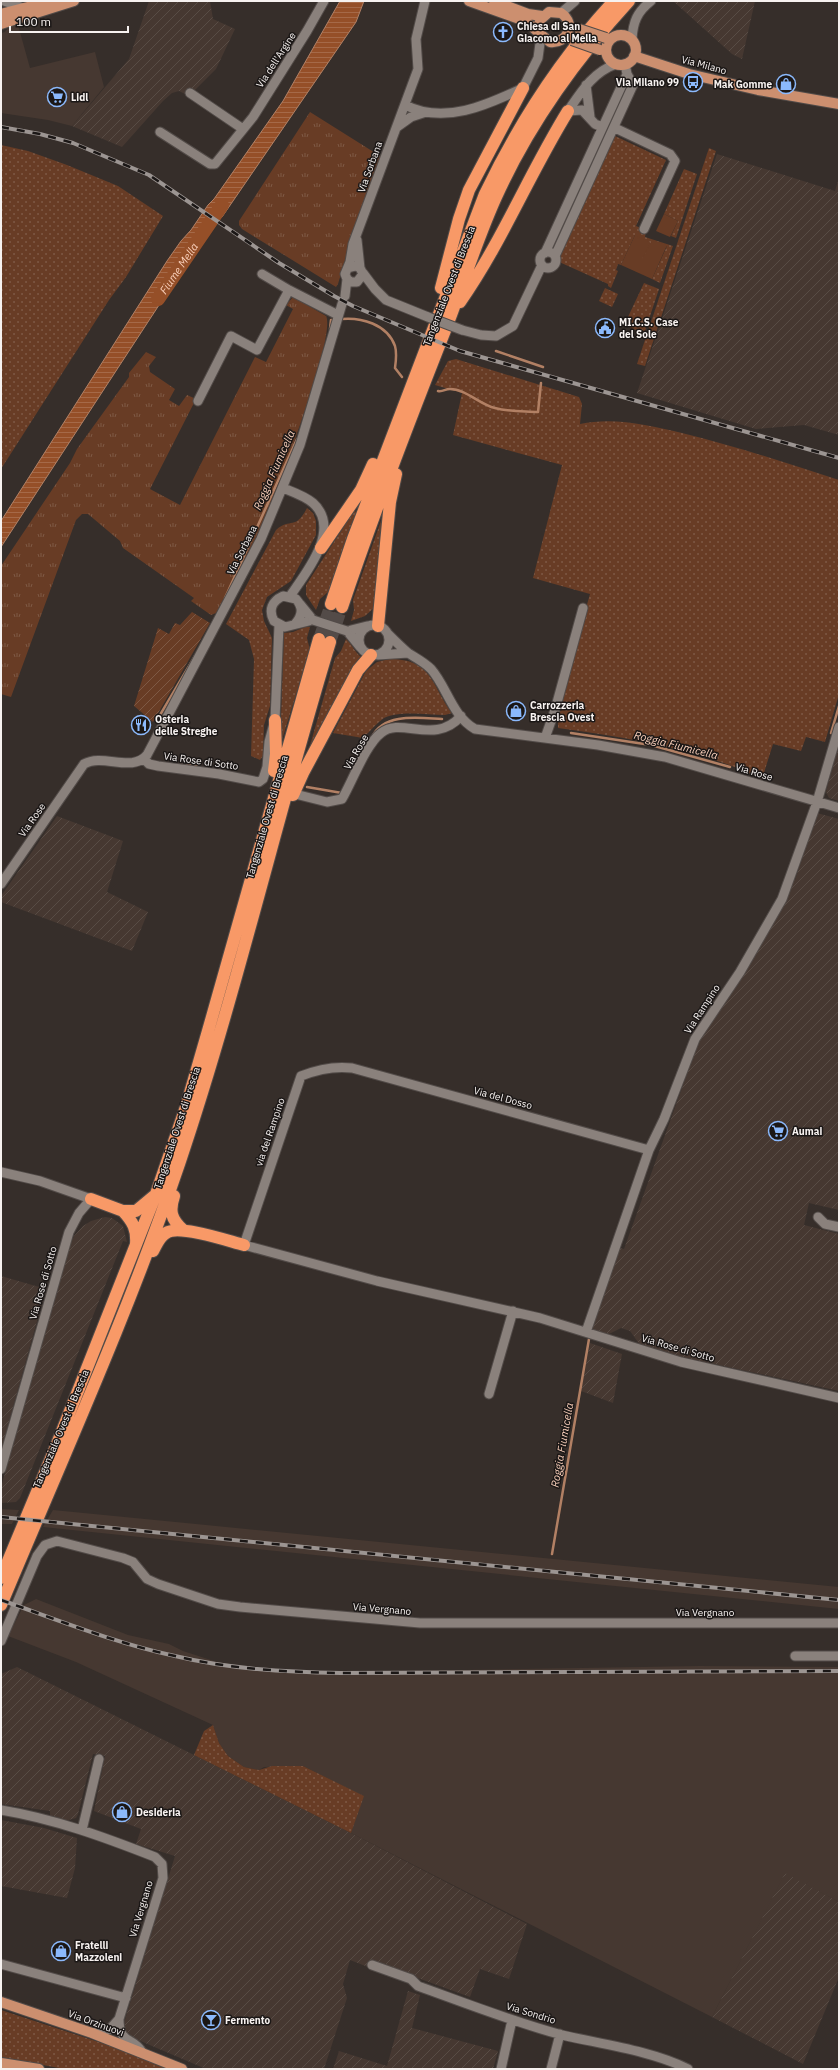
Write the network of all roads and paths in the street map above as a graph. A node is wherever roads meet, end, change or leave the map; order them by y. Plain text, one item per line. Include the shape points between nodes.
1 (4, 1) edge
2 (51, 1) edge
3 (74, 1) edge
4 (324, 1) edge
5 (425, 1) edge
6 (469, 1) edge
7 (575, 1) edge
8 (614, 1) edge
9 (629, 1) edge
10 (651, 1) edge
11 (500, 2) edge
12 (23, 8) junction
13 (561, 13) junction
14 (1, 14) edge
15 (542, 16) junction
16 (1, 24) edge
17 (569, 24) junction
18 (540, 34) junction
19 (608, 38) junction
20 (568, 39) junction
21 (632, 39) junction
22 (603, 52) junction
23 (634, 56) junction
24 (621, 64) junction
25 (627, 74) junction
26 (586, 85) junction
27 (523, 88) junction
28 (190, 93) dead end
29 (839, 104) edge
30 (405, 105) junction
31 (568, 111) junction
32 (428, 112) junction
33 (590, 118) junction
34 (602, 127) junction
35 (615, 127) junction
36 (397, 128) junction
37 (243, 129) junction
38 (160, 132) dead end
39 (610, 138) junction
40 (644, 230) dead end
41 (357, 237) junction
42 (545, 253) junction
43 (555, 256) junction
44 (542, 266) junction
45 (348, 268) junction
46 (361, 270) junction
47 (262, 274) dead end
48 (353, 281) junction
49 (375, 289) junction
50 (289, 290) junction
51 (342, 304) dead end
52 (452, 314) junction
53 (338, 315) junction
54 (431, 334) junction
55 (198, 401) dead end
56 (409, 421) junction
57 (396, 424) junction
58 (283, 488) junction
59 (321, 548) junction
60 (290, 596) junction
61 (300, 604) junction
62 (583, 608) dead end
63 (313, 620) junction
64 (296, 624) junction
65 (279, 625) junction
66 (374, 626) junction
67 (347, 631) junction
68 (388, 634) junction
69 (361, 648) junction
70 (408, 653) junction
71 (375, 655) junction
72 (461, 716) junction
73 (275, 720) junction
74 (839, 727) edge
75 (545, 738) junction
76 (144, 759) junction
77 (299, 794) dead end
78 (817, 802) junction
79 (839, 808) edge
80 (262, 837) junction
81 (274, 838) junction
82 (1, 884) edge
83 (352, 1068) joint
84 (649, 1150) junction
85 (179, 1164) junction
86 (1, 1172) edge
87 (156, 1194) junction
88 (91, 1200) junction
89 (123, 1211) junction
90 (818, 1217) dead end
91 (839, 1227) edge
92 (183, 1230) junction
93 (244, 1245) junction
94 (135, 1251) junction
95 (142, 1266) junction
96 (513, 1311) junction
97 (586, 1332) junction
98 (489, 1394) dead end
99 (839, 1398) edge
100 (1, 1469) edge
101 (1, 1578) edge
102 (1, 1605) edge
103 (839, 1623) edge
104 (1, 1641) edge
105 (795, 1656) dead end
106 (839, 1656) edge
107 (100, 1759) dead end
108 (1, 1810) edge
109 (82, 1830) junction
110 (1, 1964) edge
111 (372, 1965) dead end
112 (126, 1998) junction
113 (1, 2002) edge
114 (119, 2019) junction
115 (512, 2020) junction
116 (92, 2033) junction
117 (560, 2034) junction
118 (142, 2052) junction
119 (1, 2063) edge
120 (39, 2069) edge
121 (182, 2069) edge
122 (501, 2069) edge
123 (551, 2069) edge
124 (688, 2069) edge

1 - 12 street
2 - 12 main road
3 - 16 main road
4 - 37 street, Via dell'Argine via 307,32
5 - 30 street, Via Sorbana via 416,39 418,69
6 - 18 main road via 520,19
7 - 13 street
8 - 54 highway, Tangenziale Ovest di Brescia via 552,77 503,157 467,237
9 - 52 highway, Tangenziale Ovest di Brescia via 566,77 533,126 496,198
10 - 21 street via 641,8 637,15
11 - 15 main road via 528,14
12 - 14 main road
13 - 15 main road via 553,12
13 - 17 main road
15 - 18 main road via 539,23
17 - 19 main road, bridge
17 - 20 main road
18 - 20 main road via 550,42
18 - 27 street via 538,58
19 - 21 main road via 624,35
19 - 22 main road
20 - 22 main road, bridge
21 - 23 main road via 635,46
22 - 24 main road via 610,60
23 - 24 main road
23 - 29 main road, Via Milano via 706,78
24 - 25 street
24 - 26 street via 596,74
25 - 34 street
25 - 35 street via 634,86
26 - 31 street
26 - 33 street
27 - 32 street via 457,114
27 - 54 highway via 469,190 450,251
28 - 37 street
30 - 32 street
30 - 36 street, Via Sorbana
31 - 33 street via 582,110
31 - 52 highway via 539,159 499,241
32 - 36 street via 411,117
33 - 34 street
34 - 35 street
34 - 39 street
34 - 42 street
35 - 39 street
35 - 40 street via 670,154 675,161
36 - 41 street, Via Sorbana
37 - 38 street, Via dell'Argine via 215,164 210,164
39 - 43 street
41 - 45 street, Via Sorbana
41 - 46 street, Via Sorbana
42 - 43 street via 549,252
42 - 44 street via 540,258
43 - 44 street via 556,261 552,267
44 - 49 street, bridge via 513,326 496,336 462,330 428,317 386,300
45 - 46 street via 354,265
45 - 48 street, Via Sorbana via 345,274
46 - 48 street via 362,277
46 - 49 street
47 - 50 street
48 - 49 street
50 - 53 street
50 - 55 street via 257,350 231,336
51 - 53 street, Via Sorbana
52 - 56 highway, Tangenziale Ovest di Brescia
53 - 58 street, Via Sorbana via 311,410
54 - 57 highway, Tangenziale Ovest di Brescia
56 - 57 highway, Tangenziale Ovest di Brescia via 363,544 336,605
56 - 66 highway via 407,445 390,502
57 - 59 highway via 383,439 361,490
58 - 59 street via 301,495 321,512 324,524
58 - 76 street, Via Sorbana via 261,539
59 - 60 street
60 - 61 street
60 - 65 street via 277,598 271,609 274,621
61 - 63 street
61 - 64 street via 302,615
62 - 75 street
63 - 64 street
63 - 67 street, bridge
64 - 65 street via 284,627
65 - 73 street
66 - 67 street
66 - 68 street
66 - 69 street via 361,632
67 - 69 street
68 - 70 street
68 - 71 street via 387,649
69 - 71 street via 365,653
70 - 71 street
70 - 72 street via 420,659 432,670
71 - 81 highway via 358,670 296,787 284,822
72 - 75 street, Via Rose via 469,725 482,731
72 - 77 street, Via Rose via 454,725 441,730 385,729 372,744 342,799 327,802
73 - 76 street, Via Rose di Sotto via 268,742 267,768 259,782 158,766 149,764
73 - 80 highway via 275,766 262,816
74 - 78 street, Via Rampino
75 - 78 street, Via Rose via 665,757
76 - 82 street, Via Rose via 134,762 89,761 81,768
78 - 79 street, Via Rose
78 - 84 street, Via Rampino via 782,899 740,972 695,1039
80 - 81 highway, Tangenziale Ovest di Brescia via 325,641
80 - 87 highway, Tangenziale Ovest di Brescia via 206,1038
81 - 85 highway, Tangenziale Ovest di Brescia
83 - 84 street, Via del Dosso
83 - 93 street, via del Rampino via 341,1067 301,1076
84 - 97 street, Via Rampino
85 - 92 highway via 177,1188 170,1207 174,1222
85 - 95 highway, Tangenziale Ovest di Brescia
86 - 88 street via 40,1181
87 - 89 highway via 136,1211
87 - 94 highway, Tangenziale Ovest di Brescia
88 - 89 highway
88 - 100 street, Via Rose di Sotto via 79,1213 69,1232
89 - 94 highway via 132,1221 136,1233
90 - 91 street via 824,1224
92 - 93 highway
92 - 95 highway via 167,1232 158,1240 152,1254
93 - 96 street, Via Rose di Sotto via 378,1281
94 - 101 highway, Tangenziale Ovest di Brescia
95 - 102 highway, Tangenziale Ovest di Brescia
96 - 97 street, Via Rose di Sotto
96 - 98 street
97 - 99 street, Via Rose di Sotto via 688,1364
103 - 104 street, Via Vergnano via 420,1623 240,1607 218,1604 158,1584 147,1579 132,1562 123,1558 57,1541 45,1545 37,1556
105 - 106 street
107 - 109 street
108 - 109 street, Via Vergnano
109 - 112 street, Via Vergnano via 155,1857 162,1864 162,1878
110 - 112 street
111 - 115 street, Via Sondrio via 411,1979 418,1986
112 - 114 street, Via Vergnano
113 - 116 main road, Via Orzinuovi
114 - 116 street via 110,2029
114 - 118 street via 120,2032
115 - 117 street, Via Sondrio
115 - 122 street
116 - 118 main road, Via Orzinuovi
117 - 123 street
117 - 124 street, Via Sondrio via 648,2055
118 - 121 main road, Via Orzinuovi
119 - 120 main road

